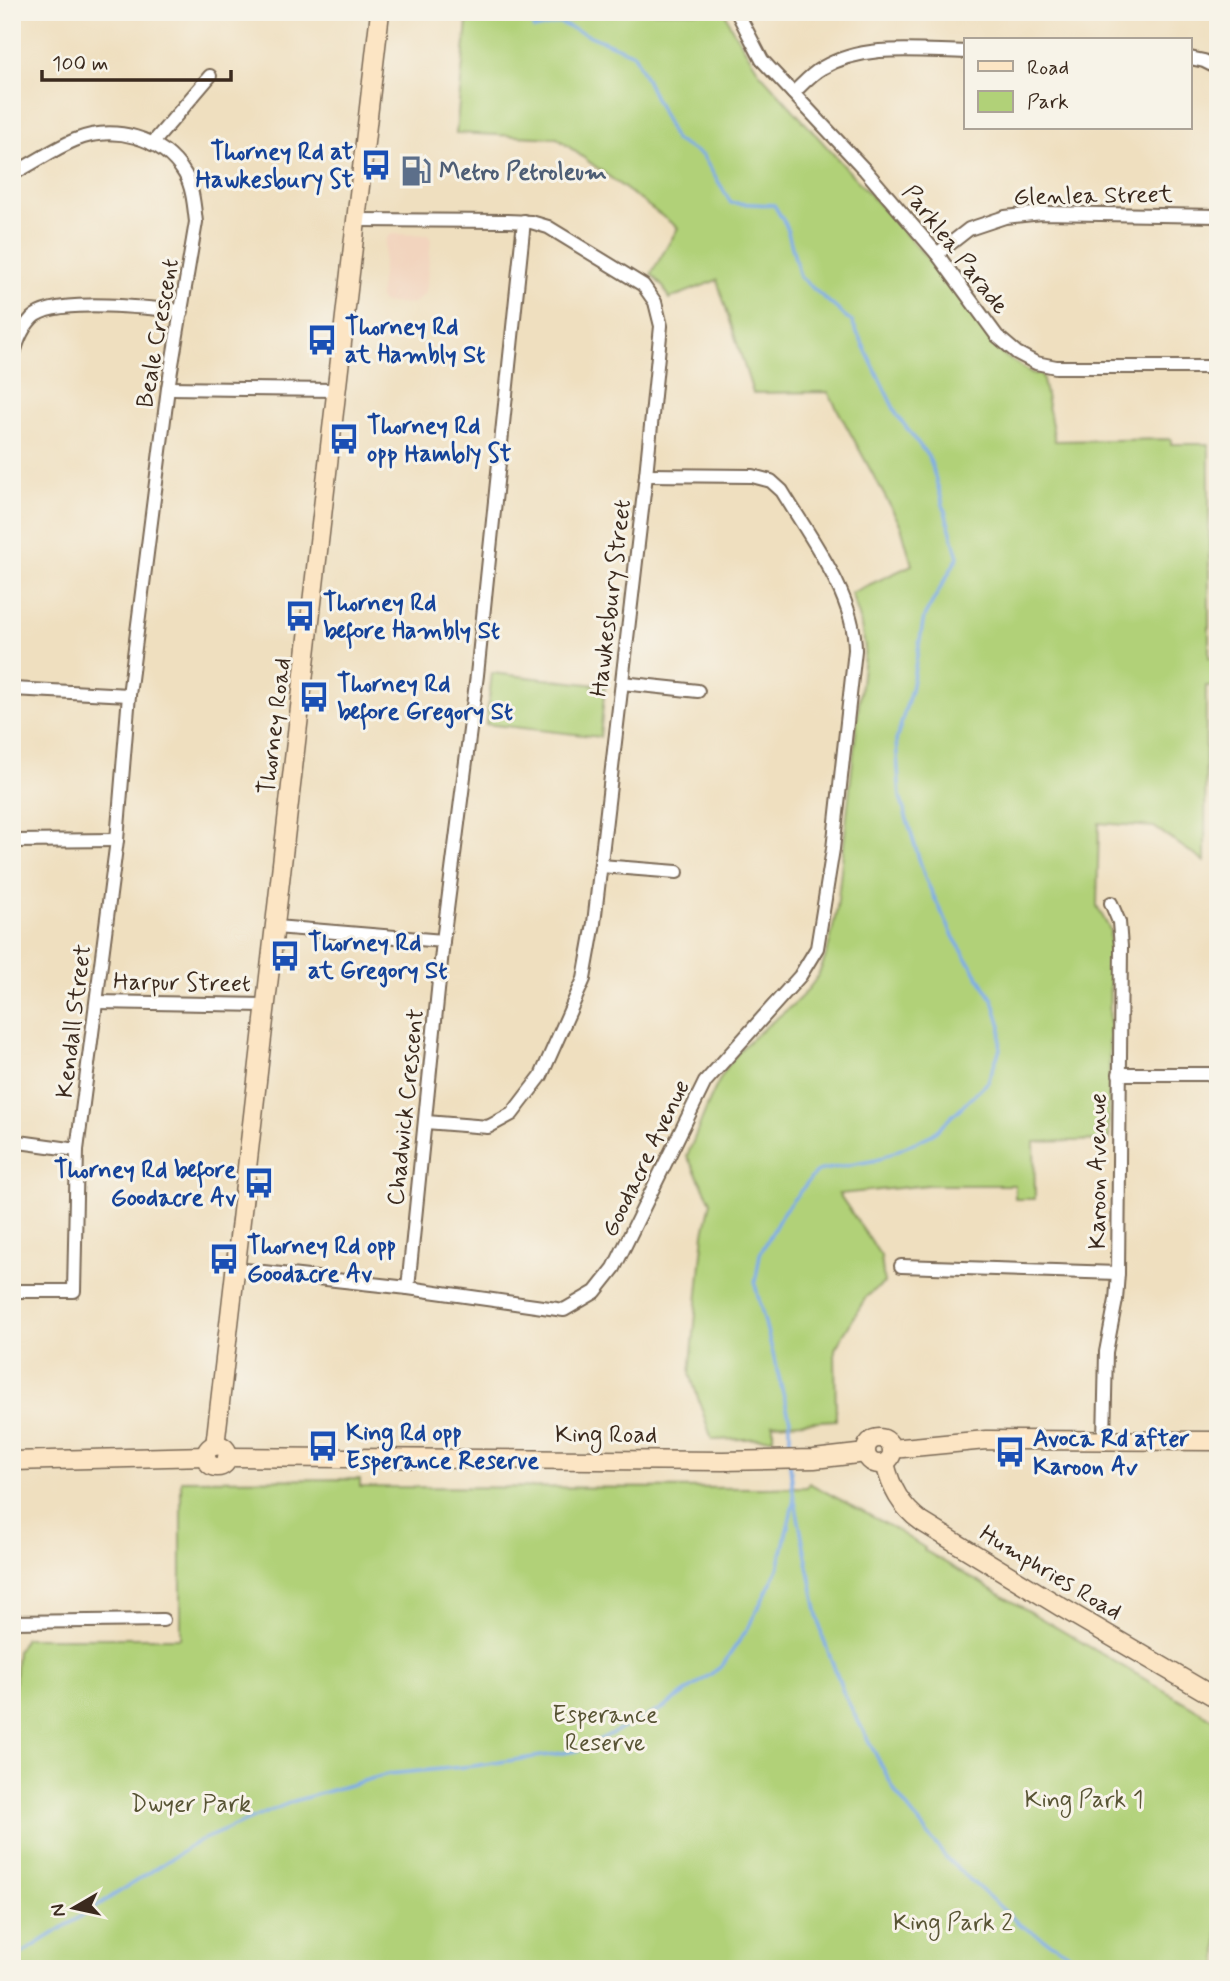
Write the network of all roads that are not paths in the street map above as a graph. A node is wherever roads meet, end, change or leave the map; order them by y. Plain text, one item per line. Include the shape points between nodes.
1 (380, 12) edge
2 (737, 12) edge
3 (964, 52) edge
4 (1192, 58) edge
5 (1218, 68) edge
6 (210, 76) dead end
7 (793, 93) junction
8 (152, 144) junction
9 (12, 174) edge
10 (1218, 216) edge
11 (357, 220) junction
12 (524, 221) junction
13 (937, 254) junction
14 (182, 311) junction
15 (12, 361) edge
16 (1218, 367) edge
17 (168, 388) junction
18 (337, 390) junction
19 (646, 475) junction
20 (622, 682) junction
21 (12, 689) edge
22 (698, 691) dead end
23 (129, 695) junction
24 (117, 840) junction
25 (12, 841) edge
26 (600, 866) junction
27 (677, 872) dead end
28 (1111, 903) dead end
29 (276, 927) junction
30 (443, 941) junction
31 (97, 1002) junction
32 (267, 1004) junction
33 (1119, 1074) junction
34 (1218, 1074) edge
35 (426, 1122) junction
36 (12, 1141) edge
37 (77, 1150) junction
38 (901, 1266) dead end
39 (236, 1269) junction
40 (1118, 1273) junction
41 (408, 1288) junction
42 (12, 1291) edge
43 (1104, 1440) junction
44 (1218, 1441) edge
45 (216, 1453) junction
46 (888, 1456) junction
47 (12, 1461) edge
48 (163, 1620) dead end
49 (12, 1622) edge
50 (1218, 1699) edge

1 - 11 street, Thorney Road
2 - 7 street, Parklea Parade via 762,60
3 - 7 street via 851,55 820,68
4 - 5 street
6 - 8 street
7 - 13 street, Parklea Parade
8 - 9 street, Beale Crescent via 116,132 97,134 73,141
8 - 14 street, Beale Crescent via 185,175 193,199 196,222
10 - 13 street, Glenlea Street via 1005,217 969,229
11 - 12 street, Hawkesbury Street
11 - 18 street, Thorney Road
12 - 19 street, Hawkesbury Street via 548,227 638,280 655,302 661,337
12 - 30 street, Chadwick Crescent via 477,676
13 - 16 street, Parklea Parade via 997,336 1036,363 1056,367
14 - 15 street via 95,305 54,309 34,316 17,339
14 - 17 street, Beale Crescent
17 - 18 street
17 - 23 street, Beale Crescent
18 - 29 street, Thorney Road
19 - 20 street, Hawkesbury Street
19 - 41 street, Goodacre Avenue via 772,479 845,602 855,642 833,849 817,948 800,976 705,1082 614,1268 595,1292 564,1310
20 - 22 street
20 - 26 street, Hawkesbury Street
21 - 23 street
23 - 24 street, Kendall Street
24 - 25 street
24 - 31 street, Kendall Street
26 - 27 street
26 - 35 street, Hawkesbury Street via 584,979 541,1076 512,1114 488,1126
28 - 33 street, Karoon Avenue via 1121,947
29 - 30 street
29 - 32 street, Thorney Road
30 - 35 street, Chadwick Crescent
31 - 32 street, Harpur Street
31 - 37 street, Kendall Street
32 - 39 street, Thorney Road
33 - 34 street
33 - 40 street, Karoon Avenue
35 - 41 street, Chadwick Crescent
36 - 37 street
37 - 42 street, Kendall Street via 75,1291
38 - 40 street
39 - 41 street, Goodacre Avenue
39 - 45 street, Thorney Road
40 - 43 street, Karoon Avenue via 1105,1352
43 - 44 street
43 - 46 street via 986,1440
45 - 46 street, King Road via 775,1460 866,1453 873,1463
45 - 47 street, King Road
46 - 50 street, Humphries Road via 890,1483 905,1508 922,1522
48 - 49 street

